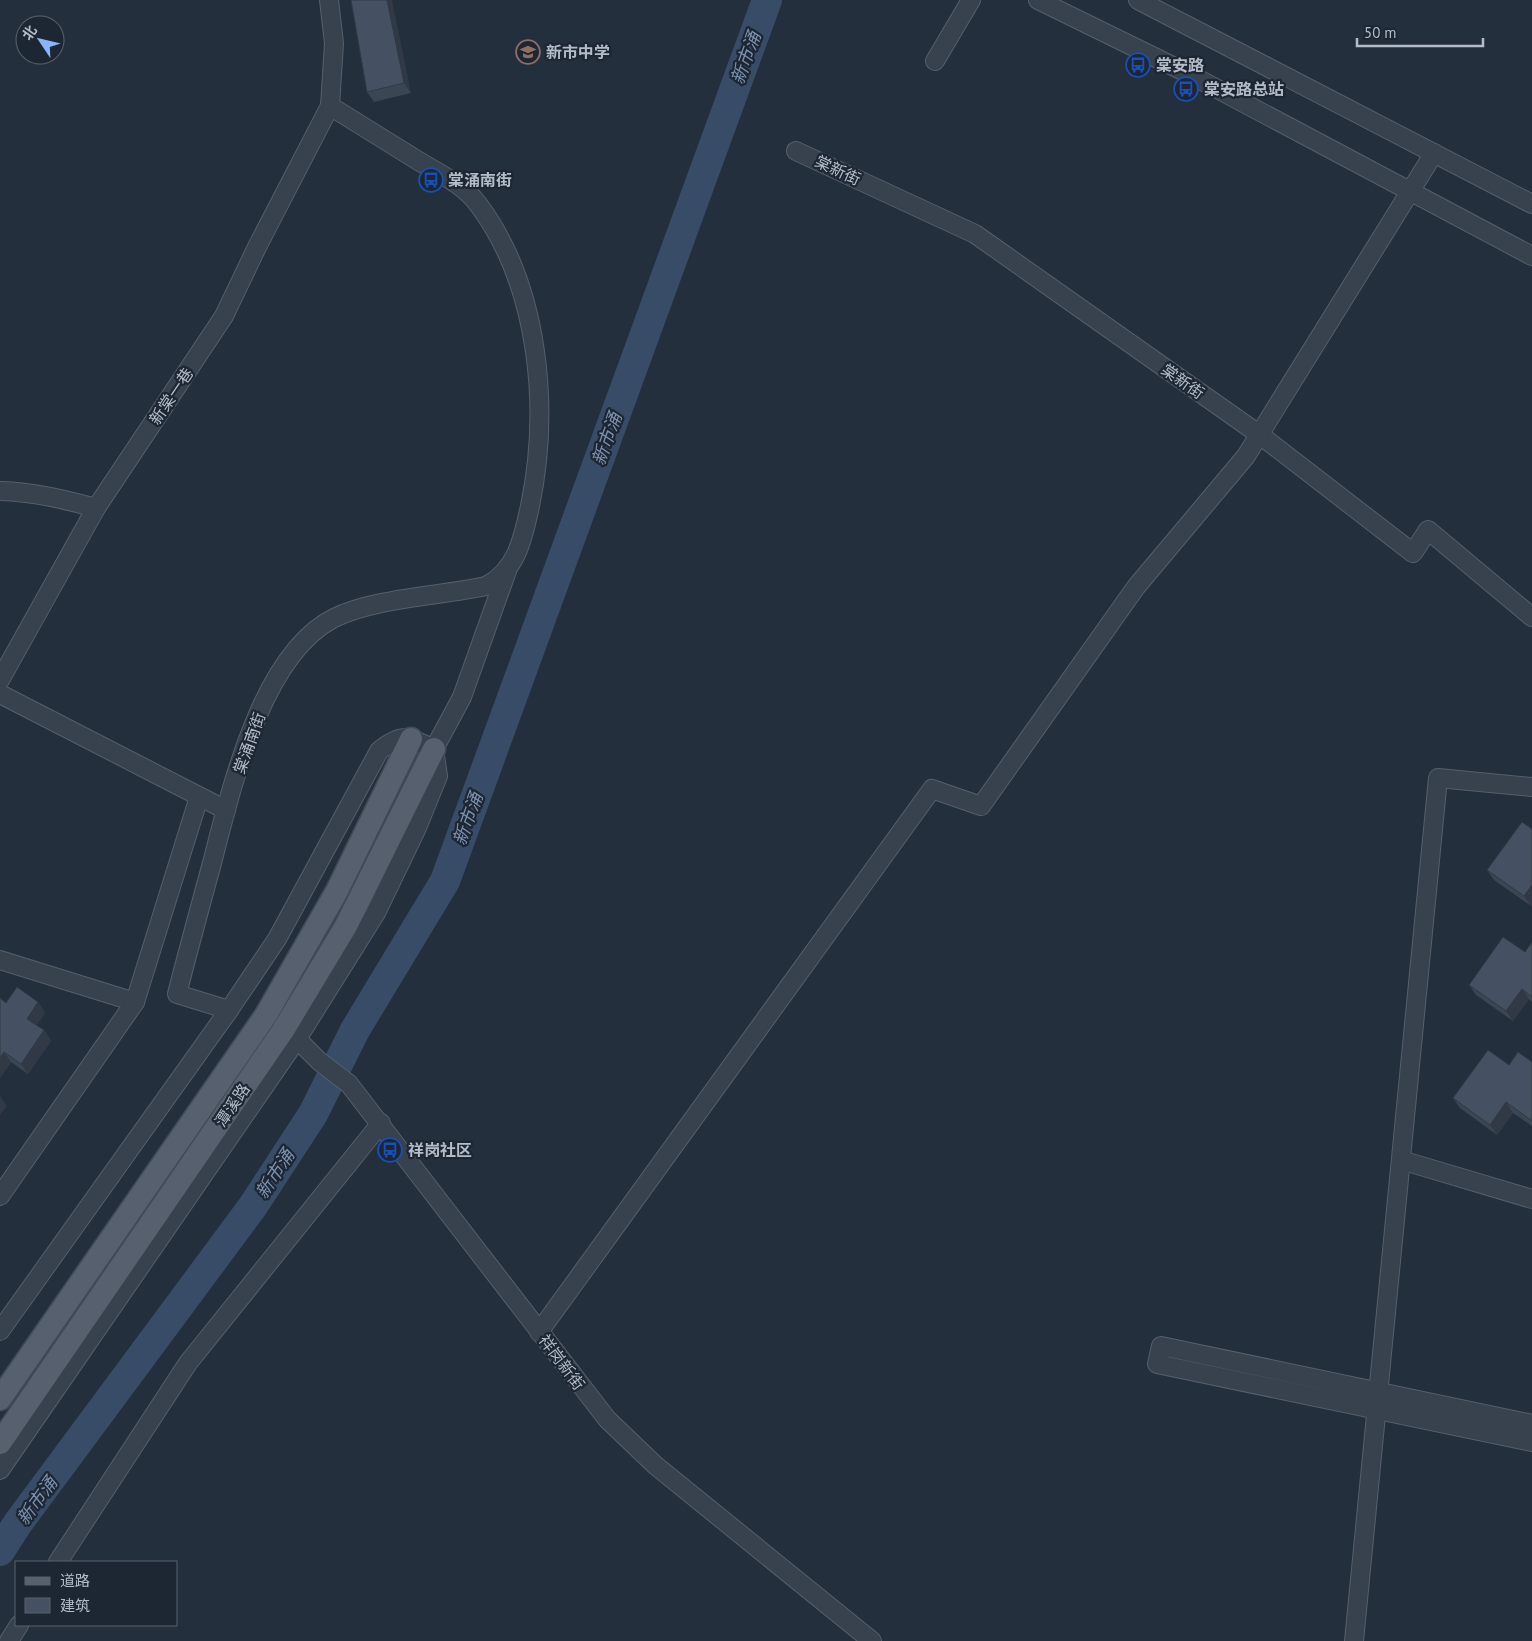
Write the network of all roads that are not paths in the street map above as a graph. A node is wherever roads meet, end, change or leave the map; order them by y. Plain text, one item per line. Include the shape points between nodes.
1 (329, 0) edge
2 (971, 0) edge
3 (1038, 0) edge
4 (1138, 0) edge
5 (936, 61) dead end
6 (330, 106) junction
7 (796, 151) dead end
8 (1434, 154) junction
9 (1412, 192) junction
10 (1532, 204) edge
11 (1532, 256) edge
12 (1260, 434) junction
13 (0, 491) edge
14 (96, 508) junction
15 (508, 568) junction
16 (1532, 617) edge
17 (0, 680) edge
18 (0, 694) edge
19 (411, 738) junction
20 (434, 749) junction
21 (1532, 788) edge
22 (198, 796) junction
23 (226, 810) junction
24 (0, 960) edge
25 (134, 1002) junction
26 (229, 1010) junction
27 (297, 1040) junction
28 (381, 1123) junction
29 (1400, 1160) junction
30 (0, 1196) edge
31 (1532, 1199) edge
32 (0, 1331) edge
33 (539, 1332) junction
34 (1378, 1392) junction
35 (0, 1400) edge
36 (1376, 1409) junction
37 (1532, 1424) edge
38 (1532, 1442) edge
39 (0, 1443) edge
40 (0, 1470) edge
41 (59, 1561) edge
42 (19, 1626) edge
43 (10, 1641) edge
44 (872, 1641) edge
45 (1354, 1641) edge

1 - 6 street via 334,50
2 - 5 street
3 - 9 street via 1191,75
4 - 8 street
6 - 14 street, 新棠一巷 via 224,316
6 - 15 street, 棠涌南街 via 468,193 485,215 512,268 525,306 535,352 540,416 536,470 522,541
7 - 12 street, 棠新街 via 975,234
8 - 9 street
8 - 10 street
9 - 11 street
9 - 12 street
12 - 16 street, 棠新街 via 1413,554 1428,530
12 - 33 street via 1246,456 1136,587 981,806 932,789
13 - 14 street via 57,497
14 - 17 street, 新棠一巷
15 - 20 street via 462,697
15 - 23 street, 棠涌南街 via 486,586 366,608 322,626 293,655 269,692 244,752
18 - 22 street
19 - 20 street
19 - 26 street via 394,739 379,751 276,939
19 - 35 main road, 潭溪路 via 337,891 266,1015
20 - 27 street via 438,776 416,830 376,913
20 - 39 main road, 潭溪路 via 346,926 284,1029
21 - 29 street via 1438,778
22 - 23 street
22 - 25 street
23 - 26 street, 棠涌南街 via 177,994
24 - 25 street
25 - 30 street
26 - 32 street
27 - 28 street, 祥岗新街 via 349,1084
27 - 40 street
28 - 33 street, 祥岗新街
28 - 41 street via 188,1363
29 - 31 street
29 - 34 street
33 - 44 street, 祥岗新街 via 586,1394 634,1447
34 - 36 street
34 - 36 street via 1161,1346 1157,1364
34 - 37 street
36 - 38 street
36 - 45 street
42 - 43 street

